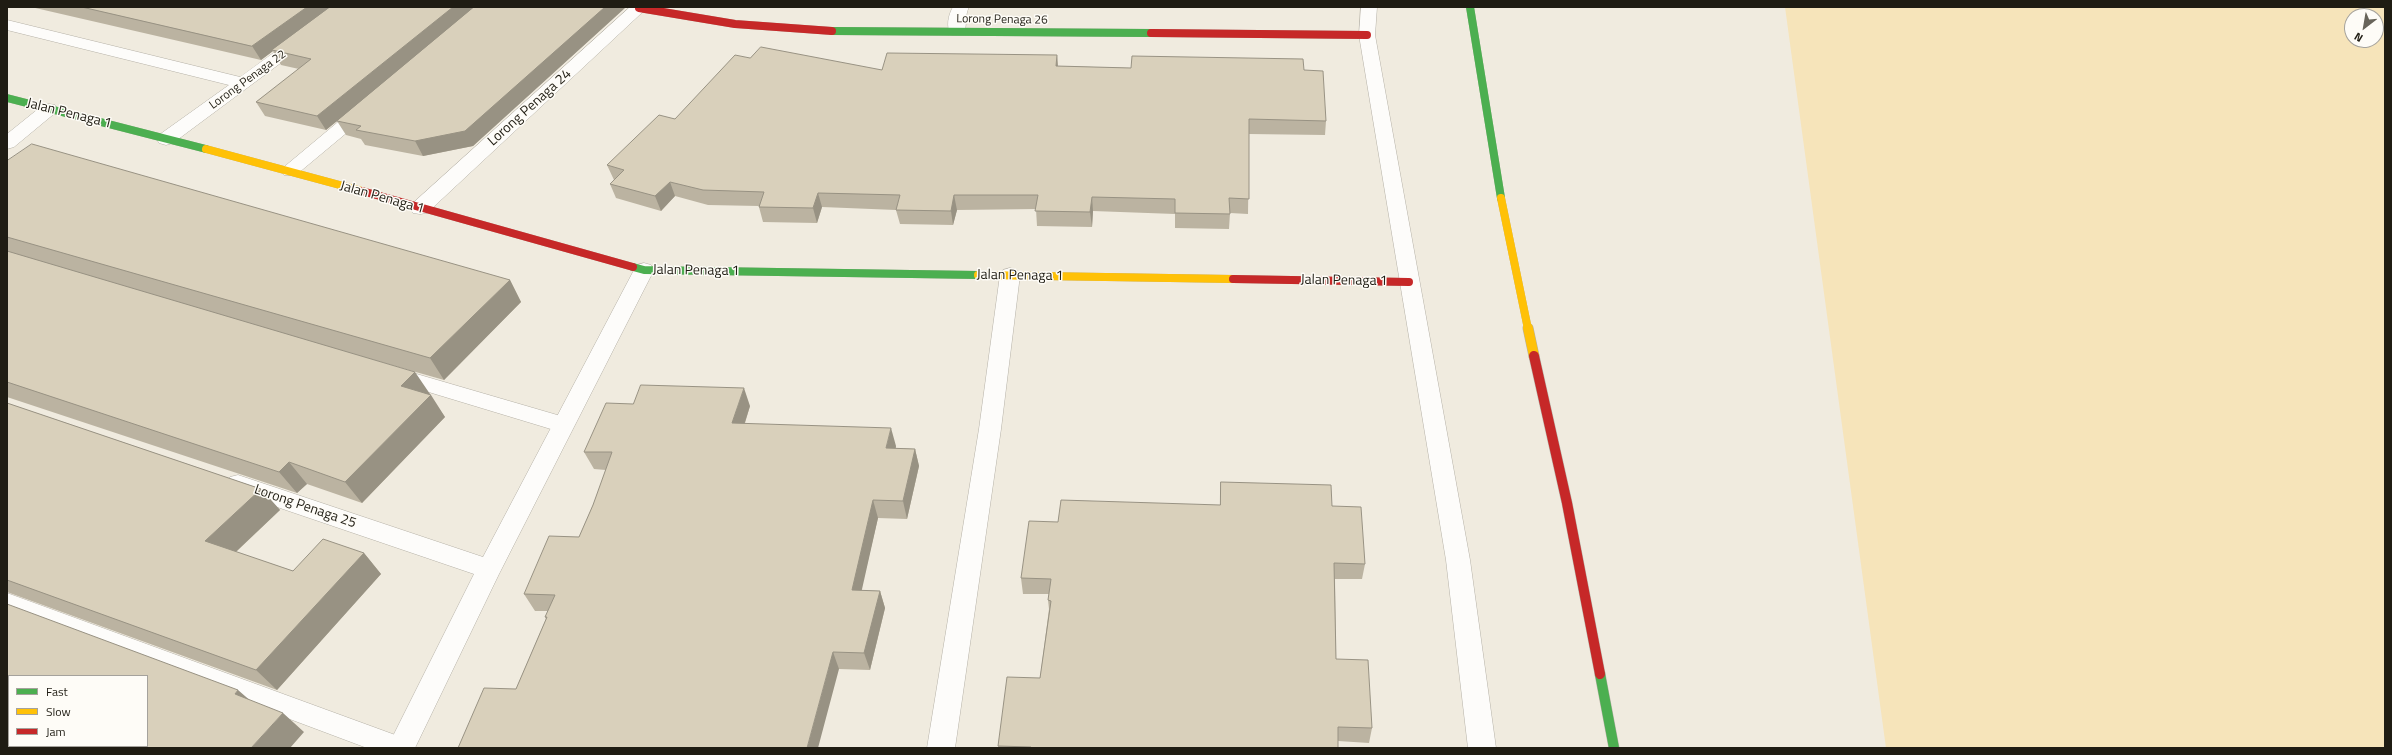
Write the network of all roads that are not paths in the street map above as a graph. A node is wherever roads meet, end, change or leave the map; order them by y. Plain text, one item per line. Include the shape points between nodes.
1 (348, 7) edge
2 (639, 7) edge
3 (961, 7) edge
4 (1369, 7) edge
5 (1470, 7) edge
6 (7, 25) edge
7 (957, 31) junction
8 (1367, 35) junction
9 (243, 83) junction
10 (7, 98) edge
11 (374, 102) edge
12 (49, 109) junction
13 (166, 139) junction
14 (7, 143) edge
15 (290, 171) junction
16 (420, 208) junction
17 (644, 270) junction
18 (1010, 275) junction
19 (1409, 282) junction
20 (381, 370) edge
21 (564, 425) junction
22 (218, 478) edge
23 (489, 569) junction
24 (7, 603) edge
25 (398, 748) edge
26 (401, 748) edge
27 (941, 748) edge
28 (1482, 748) edge
29 (1614, 748) edge

1 - 9 street, Lorong Penaga 22
2 - 7 street, Lorong Penaga 26 via 701,20 798,30
2 - 16 street, Lorong Penaga 24
3 - 7 street via 957,14
4 - 8 street
5 - 29 street via 1509,245 1567,504
6 - 9 street
7 - 8 street, Lorong Penaga 26
8 - 19 street
9 - 13 street, Lorong Penaga 22
10 - 12 street, Jalan Penaga 1
11 - 15 lane
12 - 13 street, Jalan Penaga 1
12 - 14 street
13 - 15 street, Jalan Penaga 1
15 - 16 street, Jalan Penaga 1
16 - 17 street, Jalan Penaga 1
17 - 18 street, Jalan Penaga 1
17 - 21 street
18 - 19 street, Jalan Penaga 1
18 - 27 street via 990,429
19 - 28 street via 1458,560
20 - 21 lane
21 - 23 street
22 - 23 street, Lorong Penaga 25
23 - 26 street
24 - 25 lane

